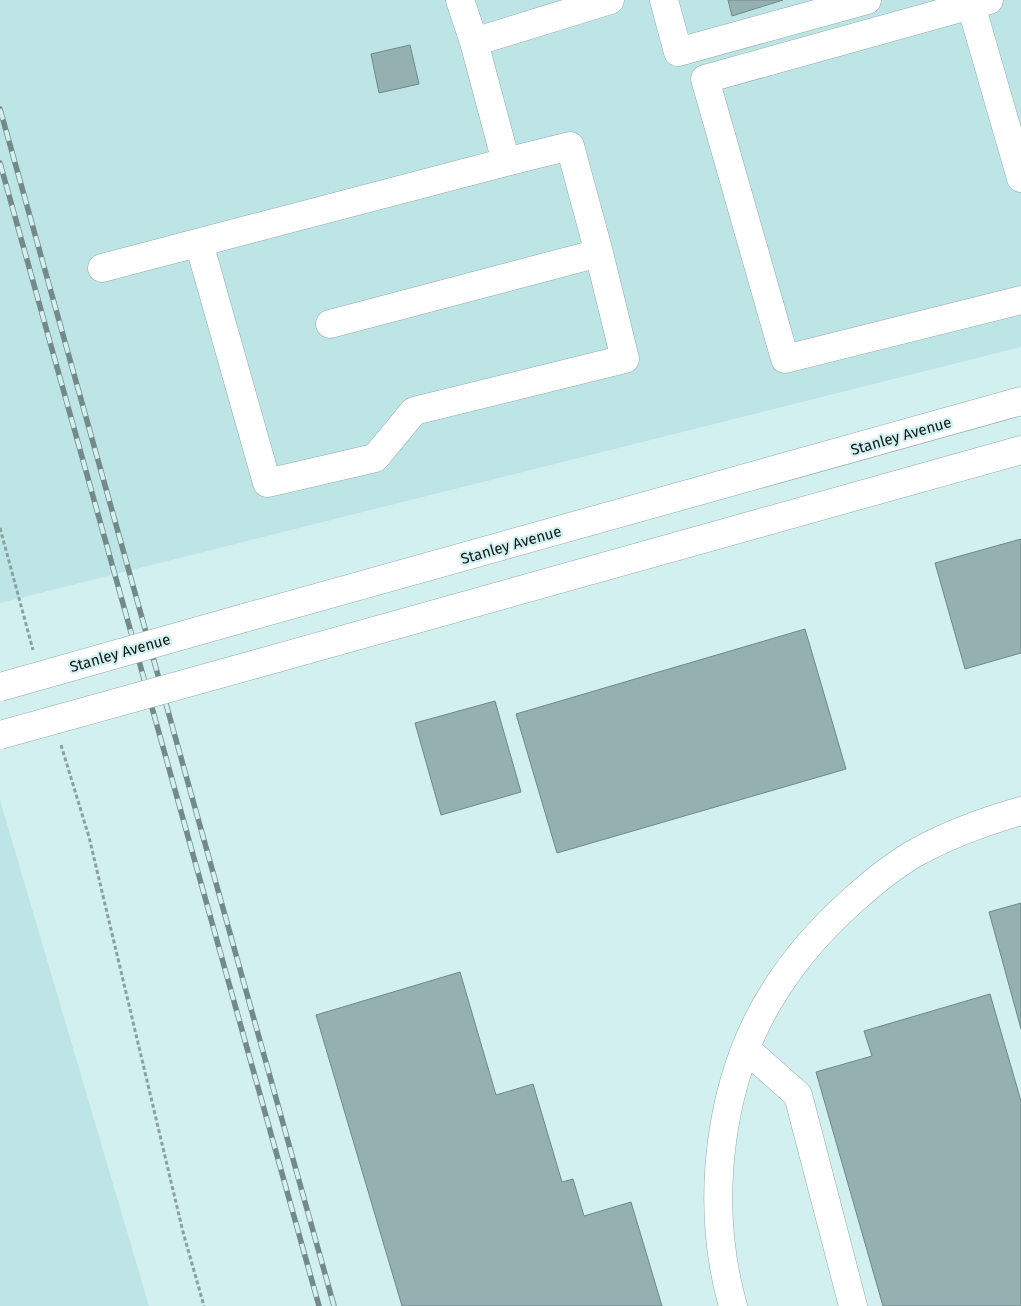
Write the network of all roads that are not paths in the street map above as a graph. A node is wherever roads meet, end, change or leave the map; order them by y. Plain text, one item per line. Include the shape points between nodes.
1 (460, 0) edge
2 (610, 0) edge
3 (664, 0) edge
4 (867, 0) edge
5 (980, 2) edge
6 (474, 42) junction
7 (506, 162) junction
8 (1021, 178) edge
9 (199, 243) junction
10 (599, 253) junction
11 (102, 268) dead end
12 (1021, 300) edge
13 (330, 324) dead end
14 (1021, 402) edge
15 (1021, 450) edge
16 (0, 686) edge
17 (0, 735) edge
18 (1021, 811) edge
19 (746, 1049) junction
20 (733, 1306) edge
21 (854, 1306) edge

1 - 6 main road
2 - 6 main road
3 - 4 main road via 678,52
5 - 8 main road
5 - 12 main road via 706,79 785,360
6 - 7 main road
7 - 9 main road
7 - 10 main road via 570,146
9 - 10 main road via 267,483 375,458 414,412 625,359
9 - 11 main road
10 - 13 main road
14 - 16 main road, Stanley Avenue, bridge
15 - 17 main road, bridge
18 - 19 main road via 952,834 875,880 832,919 798,957 775,989
19 - 20 main road via 726,1118 719,1173 719,1230
19 - 21 main road via 798,1095

